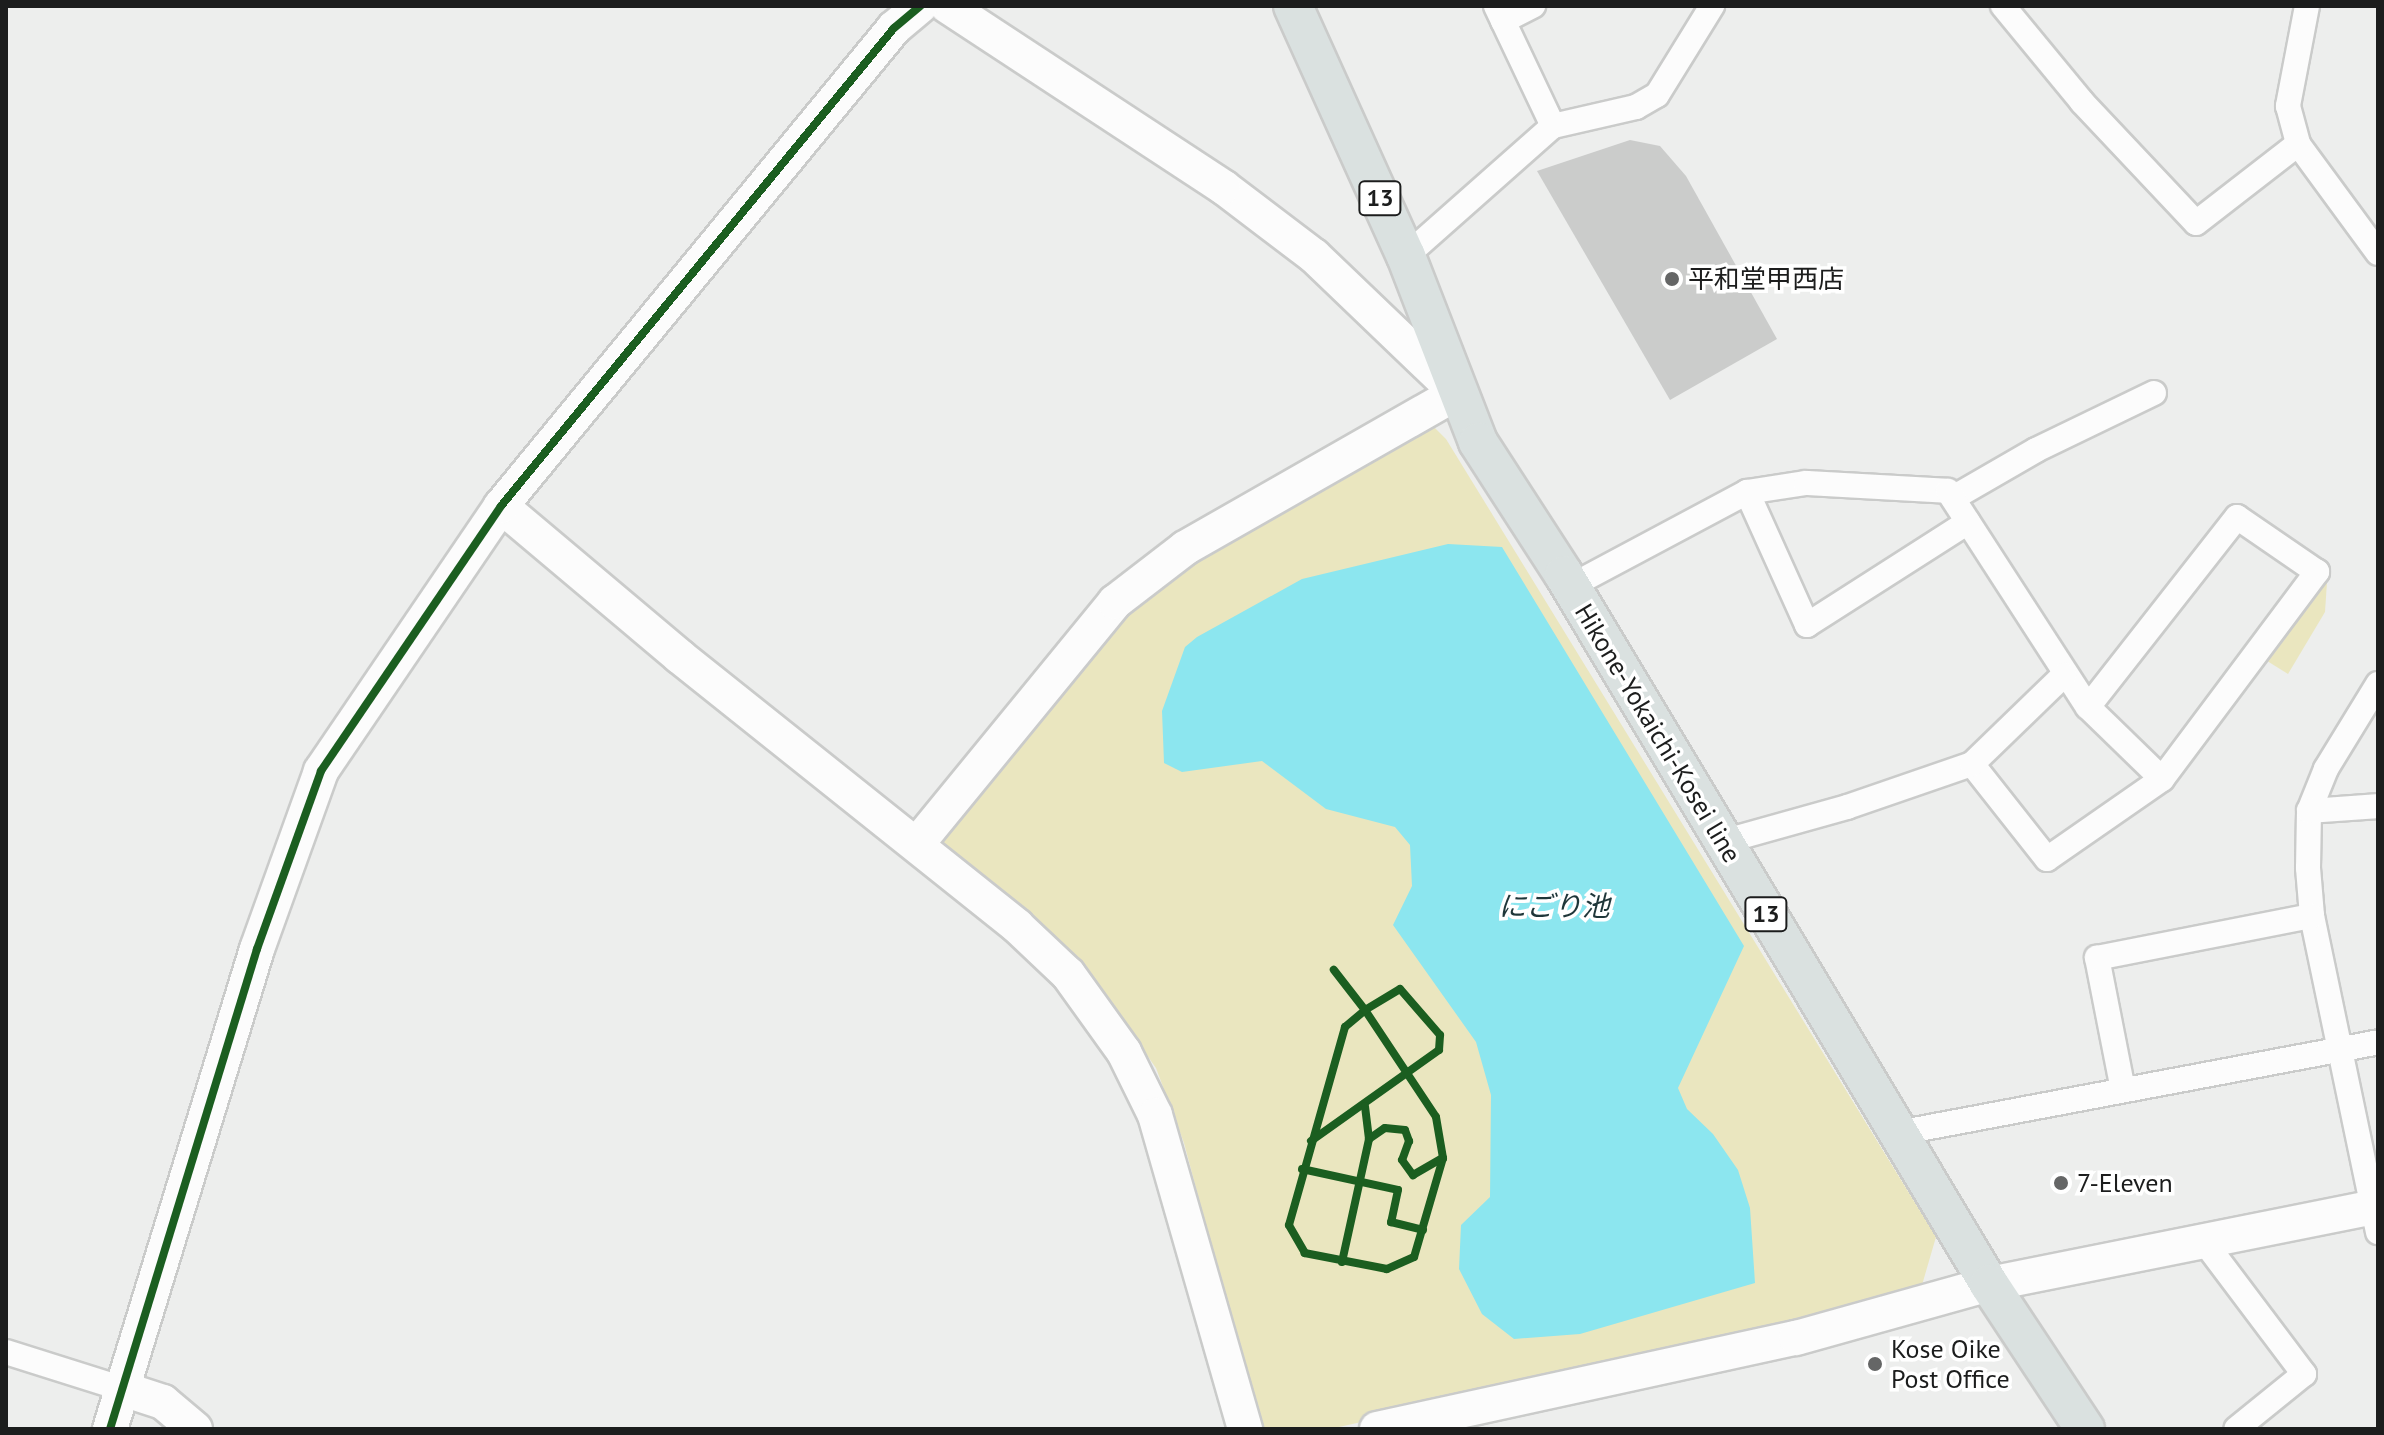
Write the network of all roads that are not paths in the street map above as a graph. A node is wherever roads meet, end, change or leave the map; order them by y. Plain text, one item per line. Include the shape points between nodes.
1 (920, 6) edge
2 (947, 6) edge
3 (1293, 6) edge
4 (1533, 6) edge
5 (1712, 6) edge
6 (2003, 6) edge
7 (2307, 6) edge
8 (1499, 14) edge
9 (1553, 126) junction
10 (2298, 144) junction
11 (2378, 253) edge
12 (1406, 256) junction
13 (1457, 393) junction
14 (2154, 393) dead end
15 (1747, 492) junction
16 (1953, 498) junction
17 (501, 506) junction
18 (1968, 522) junction
19 (1571, 586) junction
20 (2064, 675) junction
21 (2378, 684) edge
22 (2088, 707) junction
23 (1972, 764) junction
24 (2162, 779) junction
25 (2378, 806) edge
26 (2309, 811) junction
27 (1722, 842) junction
28 (917, 844) junction
29 (2312, 916) junction
30 (2378, 1042) edge
31 (2340, 1049) junction
32 (2123, 1090) junction
33 (1898, 1133) junction
34 (2375, 1215) edge
35 (2206, 1244) junction
36 (1989, 1284) junction
37 (6, 1352) edge
38 (123, 1389) junction
39 (110, 1429) edge
40 (195, 1429) edge
41 (1245, 1429) edge
42 (1377, 1429) edge
43 (2085, 1429) edge
44 (2236, 1429) edge

1 - 17 street via 894,28
2 - 13 street via 1235,195 1333,273
3 - 12 main road, Hikone-Yokaichi-Kosei line / 13
4 - 8 street
5 - 9 street via 1657,95 1636,107
6 - 10 street via 2082,102 2196,223
7 - 10 street via 2288,106
8 - 9 street
9 - 12 street
10 - 11 street
12 - 13 main road, Hikone-Yokaichi-Kosei line / 13
13 - 19 main road, Hikone-Yokaichi-Kosei line / 13 via 1478,442
13 - 28 street via 1185,548 1115,602
14 - 16 street via 2036,450
15 - 16 street via 1806,483 1875,485 1948,491
15 - 18 street via 1807,625
15 - 19 street
16 - 18 street
17 - 28 street via 679,656
17 - 38 street via 321,771 257,949
18 - 20 street
19 - 27 main road, Hikone-Yokaichi-Kosei line / 13
20 - 22 street
20 - 23 street
21 - 26 street via 2326,769
22 - 24 street
22 - 24 street via 2237,517 2317,572
23 - 24 street via 2047,859
23 - 27 street
25 - 26 street
26 - 29 street
27 - 33 main road, Hikone-Yokaichi-Kosei line / 13
28 - 41 street via 1068,974 1124,1052 1155,1115 1176,1176
29 - 31 street
29 - 32 street via 2097,958
30 - 31 street
31 - 32 street
31 - 34 street
32 - 33 street
33 - 36 main road, Hikone-Yokaichi-Kosei line / 13
34 - 35 street
35 - 36 street
35 - 44 street via 2304,1374
36 - 42 street via 1796,1338
36 - 43 main road, Hikone-Yokaichi-Kosei line / 13
37 - 38 street
38 - 39 street
38 - 40 street via 163,1402

